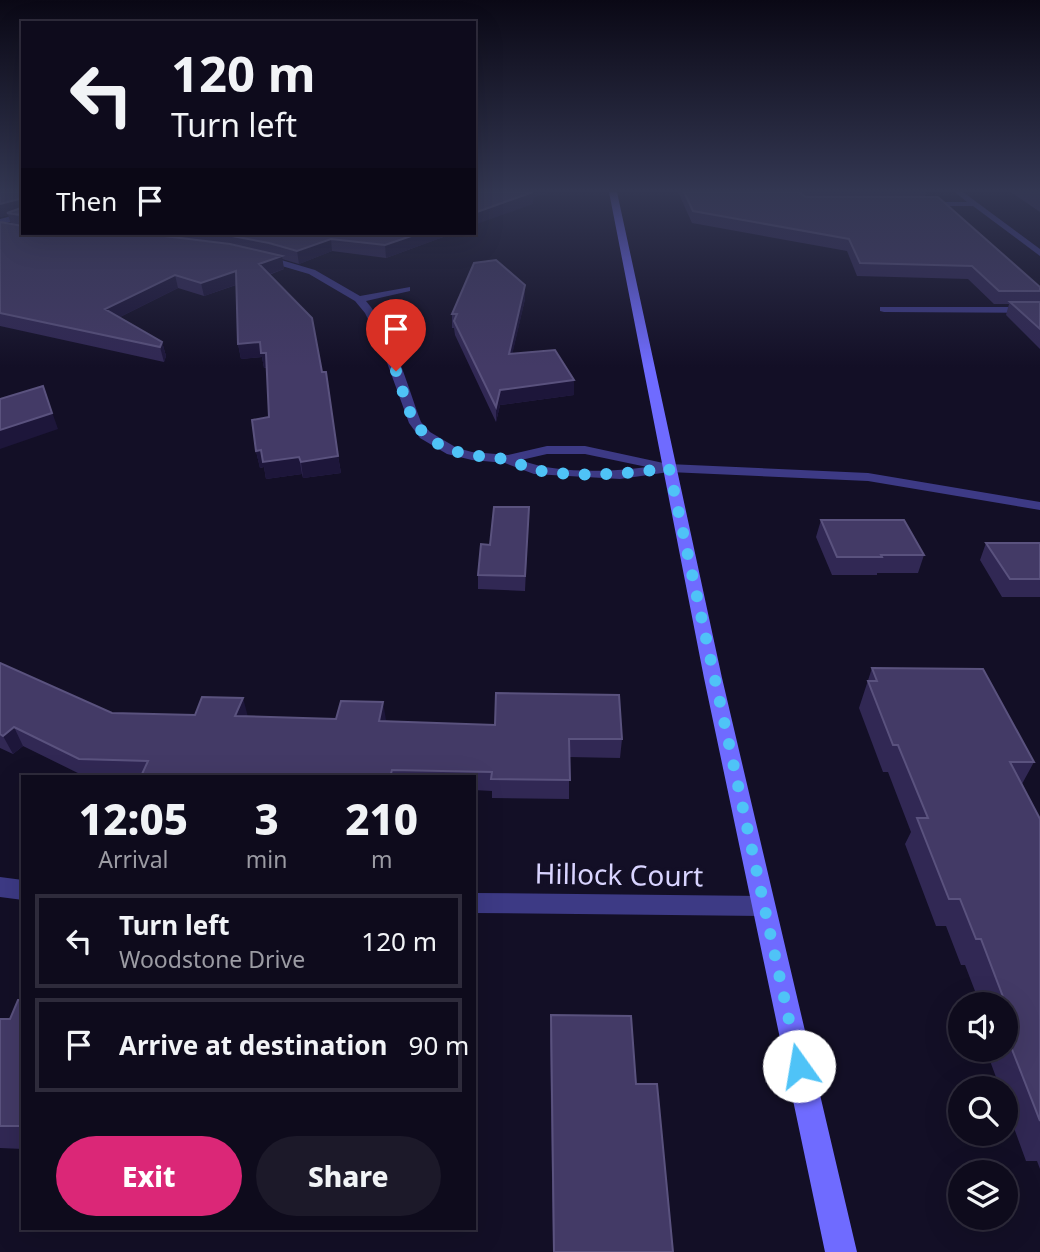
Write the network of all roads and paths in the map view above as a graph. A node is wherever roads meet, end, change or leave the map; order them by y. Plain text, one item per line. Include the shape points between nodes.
1 (624, 250) edge
2 (246, 254) edge
3 (407, 289) dead end
4 (359, 299) junction
5 (884, 309) dead end
6 (1040, 310) edge
7 (508, 459) junction
8 (669, 468) junction
9 (1040, 506) edge
10 (0, 887) edge
11 (21, 890) edge
12 (476, 903) edge
13 (763, 906) junction
14 (841, 1252) edge

1 - 8 street
2 - 4 street via 312,272
3 - 4 street
4 - 7 street via 387,345 415,423 425,435 452,451
5 - 6 street
7 - 8 street via 534,470 583,473 620,475
7 - 8 street via 536,450 613,452
8 - 9 street via 868,477
8 - 13 street
10 - 11 street
12 - 13 street, Hillock Court
13 - 14 street

